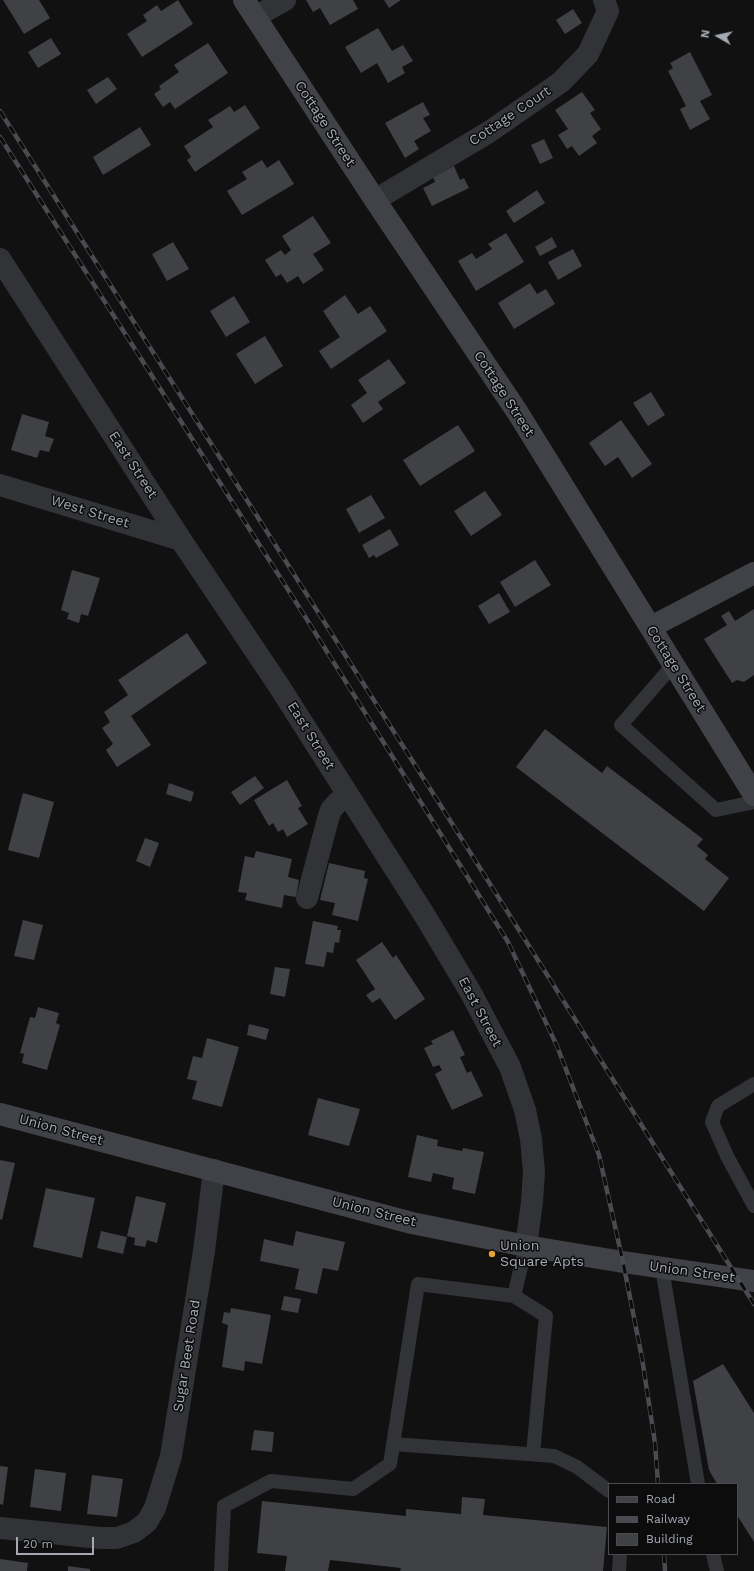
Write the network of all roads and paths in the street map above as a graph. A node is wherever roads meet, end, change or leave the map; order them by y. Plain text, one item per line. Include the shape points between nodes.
1 (286, 0) edge
2 (604, 0) edge
3 (249, 9) edge
4 (375, 200) junction
5 (0, 260) edge
6 (0, 485) edge
7 (181, 540) junction
8 (754, 573) edge
9 (651, 627) junction
10 (674, 664) junction
11 (348, 795) junction
12 (754, 795) edge
13 (754, 802) edge
14 (307, 898) dead end
15 (754, 1084) edge
16 (0, 1114) edge
17 (214, 1170) junction
18 (754, 1206) edge
19 (526, 1246) junction
20 (662, 1268) junction
21 (754, 1281) edge
22 (514, 1296) junction
23 (393, 1444) junction
24 (533, 1454) junction
25 (698, 1483) edge
26 (608, 1491) edge
27 (0, 1528) edge
28 (620, 1555) edge
29 (713, 1555) edge
30 (221, 1571) edge
31 (619, 1571) edge
32 (717, 1571) edge

1 - 3 street
2 - 4 street, Cottage Court via 608,11 588,54 561,82 489,132
3 - 4 street, Cottage Street
4 - 9 street, Cottage Street via 518,413
5 - 7 street, East Street
6 - 7 street, West Street
7 - 11 street, East Street
8 - 9 street
9 - 10 street, Cottage Street
10 - 12 street, Cottage Street
10 - 13 lane via 621,725 716,810
11 - 14 street via 331,810
11 - 19 street, East Street via 467,986 510,1067 525,1110 534,1172
15 - 18 lane via 718,1106 712,1122
16 - 17 street, Union Street
17 - 19 street, Union Street via 412,1222
17 - 27 street, Sugar Beet Road via 204,1251 171,1456 155,1508 147,1522 134,1532 117,1538
19 - 20 street, Union Street
19 - 22 lane
20 - 21 street, Union Street
20 - 25 lane
22 - 23 lane via 418,1284
22 - 24 lane via 546,1316
23 - 24 lane
23 - 30 lane via 390,1464 353,1490 270,1481 224,1506
24 - 26 lane via 554,1456 577,1467
28 - 31 lane
29 - 32 lane

